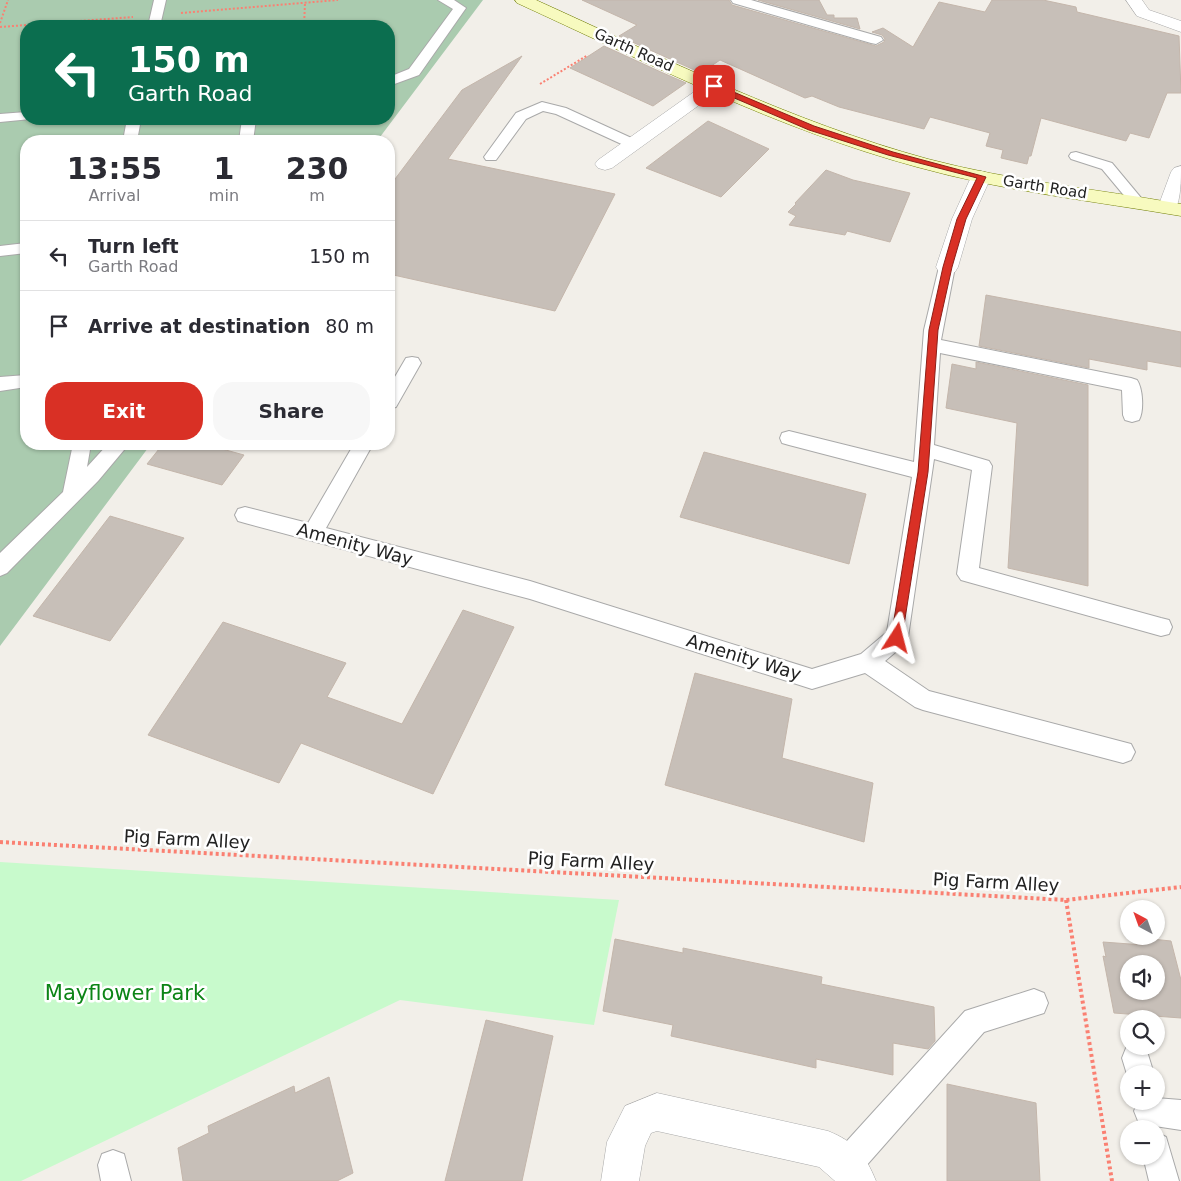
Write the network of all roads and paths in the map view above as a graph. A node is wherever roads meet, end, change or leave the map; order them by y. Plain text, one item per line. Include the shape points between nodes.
1 (8, 0) edge
2 (160, 0) edge
3 (444, 0) edge
4 (523, 0) edge
5 (737, 0) edge
6 (1134, 0) edge
7 (305, 3) dead end
8 (155, 20) edge
9 (304, 20) edge
10 (0, 23) edge
11 (1181, 27) edge
12 (611, 40) junction
13 (876, 40) dead end
14 (395, 80) edge
15 (714, 86) junction
16 (542, 106) junction
17 (20, 116) edge
18 (0, 118) edge
19 (633, 144) junction
20 (1076, 156) dead end
21 (491, 157) dead end
22 (605, 164) dead end
23 (1181, 172) edge
24 (982, 177) junction
25 (1138, 202) junction
26 (1175, 208) edge
27 (20, 249) edge
28 (0, 251) edge
29 (947, 267) joint
30 (932, 345) junction
31 (412, 362) dead end
32 (20, 382) edge
33 (0, 384) edge
34 (395, 392) edge
35 (1132, 415) dead end
36 (789, 438) dead end
37 (924, 449) junction
38 (81, 450) edge
39 (114, 450) edge
40 (361, 450) edge
41 (923, 472) junction
42 (73, 492) junction
43 (245, 515) dead end
44 (313, 533) junction
45 (0, 567) edge
46 (1161, 627) dead end
47 (868, 662) junction
48 (1124, 752) dead end
49 (0, 842) edge
50 (1181, 887) edge
51 (1066, 900) junction
52 (1034, 1003) dead end
53 (1149, 1114) edge
54 (1181, 1115) edge
55 (1160, 1165) edge
56 (852, 1172) edge
57 (620, 1181) edge
58 (1112, 1181) edge
59 (1164, 1181) edge

1 - 10 path
2 - 8 lane
3 - 14 lane via 460,8 414,72
4 - 12 street, Garth Road
5 - 13 lane
6 - 11 street via 1143,13
7 - 9 path
12 - 15 street, Garth Road
12 - 16 path via 538,85
15 - 19 street
15 - 24 street, Garth Road via 812,128 890,154
16 - 19 lane via 561,111
16 - 21 lane via 521,116
17 - 18 lane
19 - 22 street
20 - 25 lane via 1107,166
23 - 26 street
24 - 25 street, Garth Road
24 - 29 street, Amenity Way via 962,219
25 - 26 street, Garth Road
27 - 28 lane
29 - 30 lane, Amenity Way
30 - 35 lane via 1131,384
30 - 37 lane, Amenity Way
31 - 34 lane
32 - 33 lane
36 - 41 lane
37 - 41 lane, Amenity Way
37 - 46 lane via 982,466 968,574
38 - 42 lane
39 - 42 lane via 93,476
40 - 44 lane
41 - 47 lane, Amenity Way via 897,638
42 - 45 lane
43 - 44 lane, Amenity Way
44 - 47 lane, Amenity Way via 530,590 812,679
47 - 48 lane via 923,700
49 - 51 path, Pig Farm Alley
50 - 51 path, Pig Farm Alley
51 - 58 path
52 - 56 lane via 975,1021
53 - 54 lane
55 - 59 lane
56 - 57 street via 828,1150 656,1112 638,1119 626,1142

